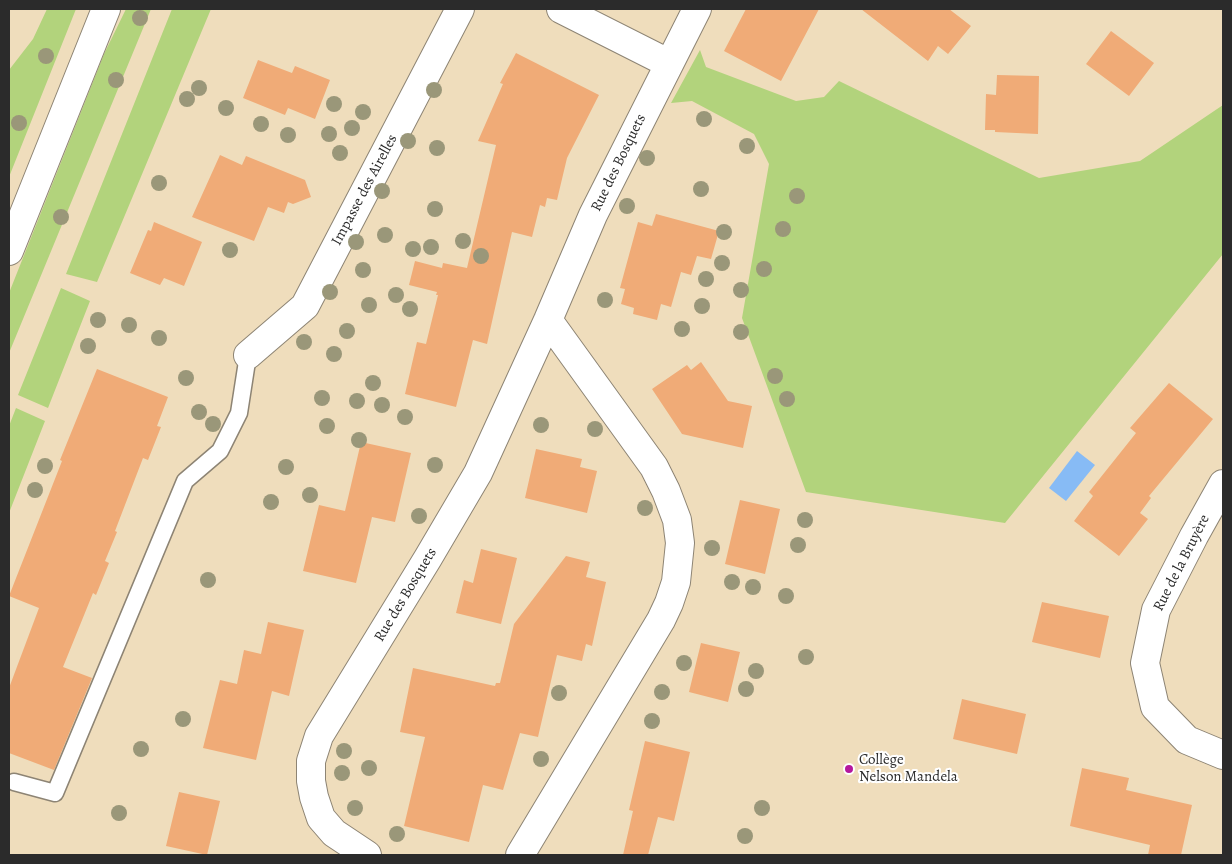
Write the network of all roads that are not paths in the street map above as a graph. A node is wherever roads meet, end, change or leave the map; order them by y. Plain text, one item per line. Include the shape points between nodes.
1 (106, 9) edge
2 (460, 9) edge
3 (561, 9) edge
4 (697, 9) edge
5 (668, 63) junction
6 (9, 251) edge
7 (548, 320) junction
8 (248, 356) joint
9 (1223, 484) edge
10 (1223, 755) edge
11 (14, 782) dead end
12 (367, 855) edge
13 (520, 855) edge

1 - 6 street
2 - 8 street, Impasse des Airelles via 304,306
3 - 5 street
4 - 5 street, Rue des Bosquets
5 - 7 street, Rue des Bosquets via 593,215
7 - 12 street, Rue des Bosquets via 478,473 319,736 311,761 311,781 321,818 334,832
7 - 13 street via 654,468 677,520 680,543 676,582 661,620
8 - 11 lane via 239,414 220,451 185,481 55,793
9 - 10 street, Rue de la Bruyère via 1156,610 1145,663 1155,707 1187,740

